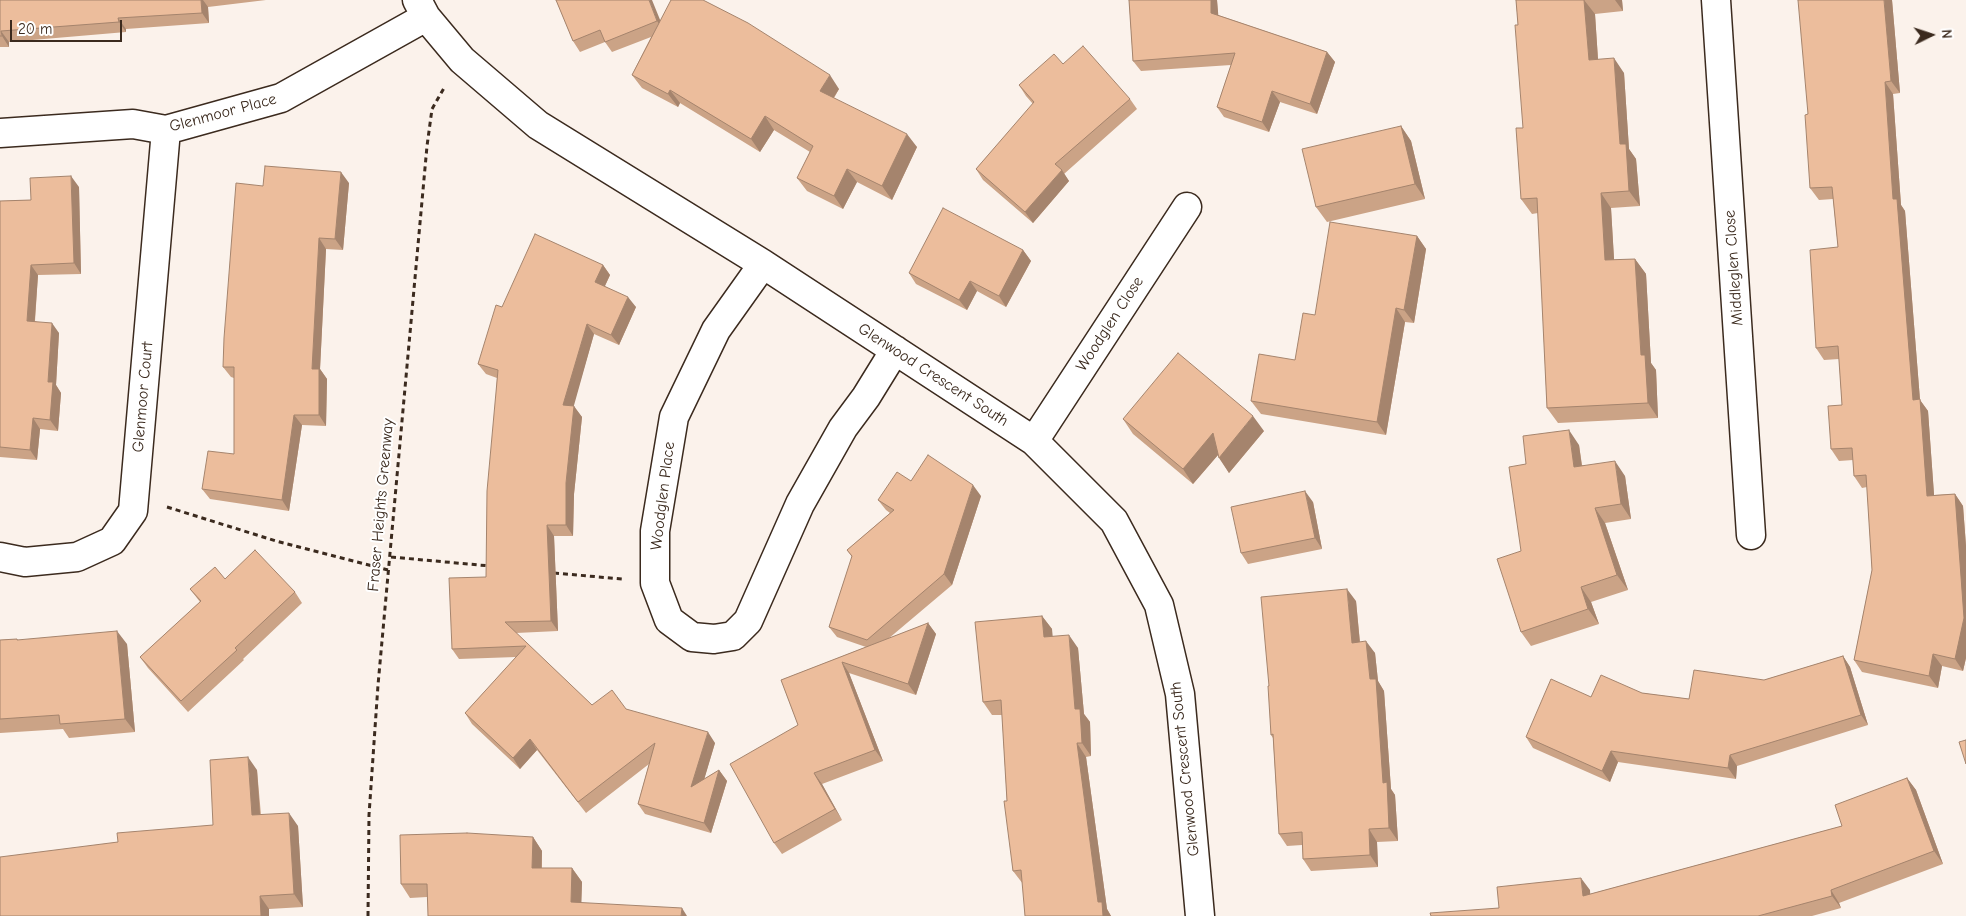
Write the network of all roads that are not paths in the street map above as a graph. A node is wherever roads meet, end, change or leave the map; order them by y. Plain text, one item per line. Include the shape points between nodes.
1 (1716, 0) edge
2 (422, 9) edge
3 (166, 130) junction
4 (0, 133) edge
5 (1187, 207) dead end
6 (763, 264) junction
7 (895, 350) junction
8 (1034, 441) junction
9 (1751, 535) dead end
10 (0, 557) edge
11 (1200, 916) edge

1 - 9 street, Middleglen Close
2 - 3 street, Glenmoor Place via 281,98
2 - 6 street, Glenwood Crescent South via 462,60 538,125
3 - 4 street, Glenmoor Place via 133,124
3 - 10 street, Glenmoor Court via 133,511 112,541 77,557 25,562
5 - 8 street, Woodglen Close
6 - 7 street, Glenwood Crescent South
6 - 7 street, Woodglen Place via 716,330 674,417 655,531 655,583 669,620 692,637 714,640 733,636 748,621 800,504 843,428
7 - 8 street, Glenwood Crescent South
8 - 11 street, Glenwood Crescent South via 1114,521 1159,605 1180,694

